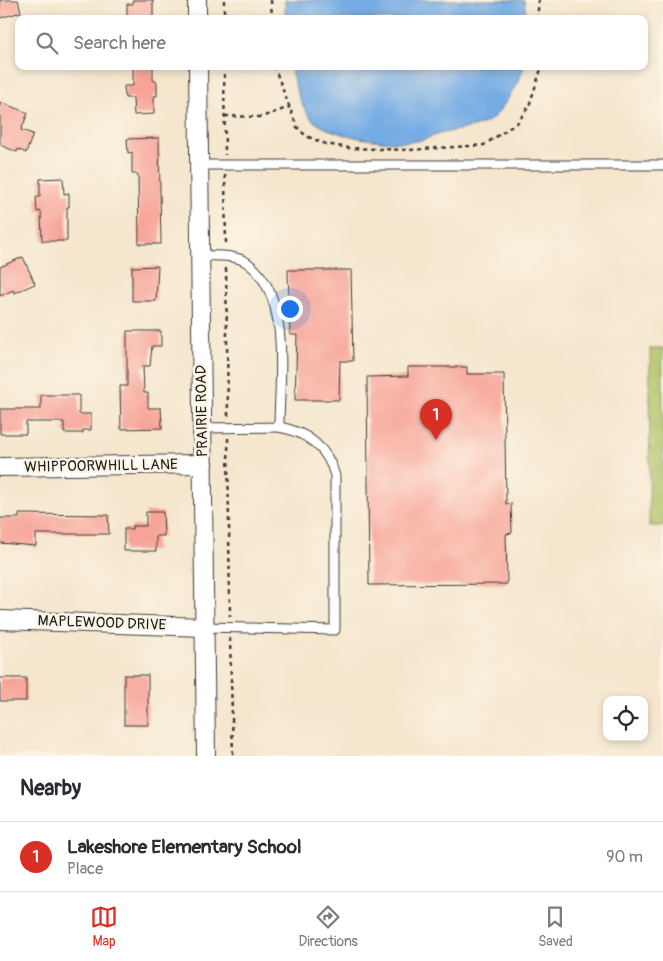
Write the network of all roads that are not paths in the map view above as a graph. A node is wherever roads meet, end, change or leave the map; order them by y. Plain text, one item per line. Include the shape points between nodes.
1 (197, 0) edge
2 (198, 15) edge
3 (198, 70) edge
4 (199, 165) junction
5 (663, 165) edge
6 (200, 256) junction
7 (279, 427) junction
8 (203, 428) junction
9 (203, 464) junction
10 (0, 467) edge
11 (0, 620) edge
12 (204, 626) junction
13 (206, 756) edge

1 - 2 street
3 - 4 street, PRAIRIE ROAD
4 - 5 lane
4 - 6 street, PRAIRIE ROAD
6 - 7 lane via 226,256 248,263 266,284 280,329
6 - 8 street, PRAIRIE ROAD
7 - 8 lane
7 - 12 lane via 297,430 323,449 332,463 335,476 335,630
8 - 9 street, PRAIRIE ROAD
9 - 10 street, WHIPPOORWHILL LANE
9 - 12 street, PRAIRIE ROAD
11 - 12 street, MAPLEWOOD DRIVE
12 - 13 street, PRAIRIE ROAD

